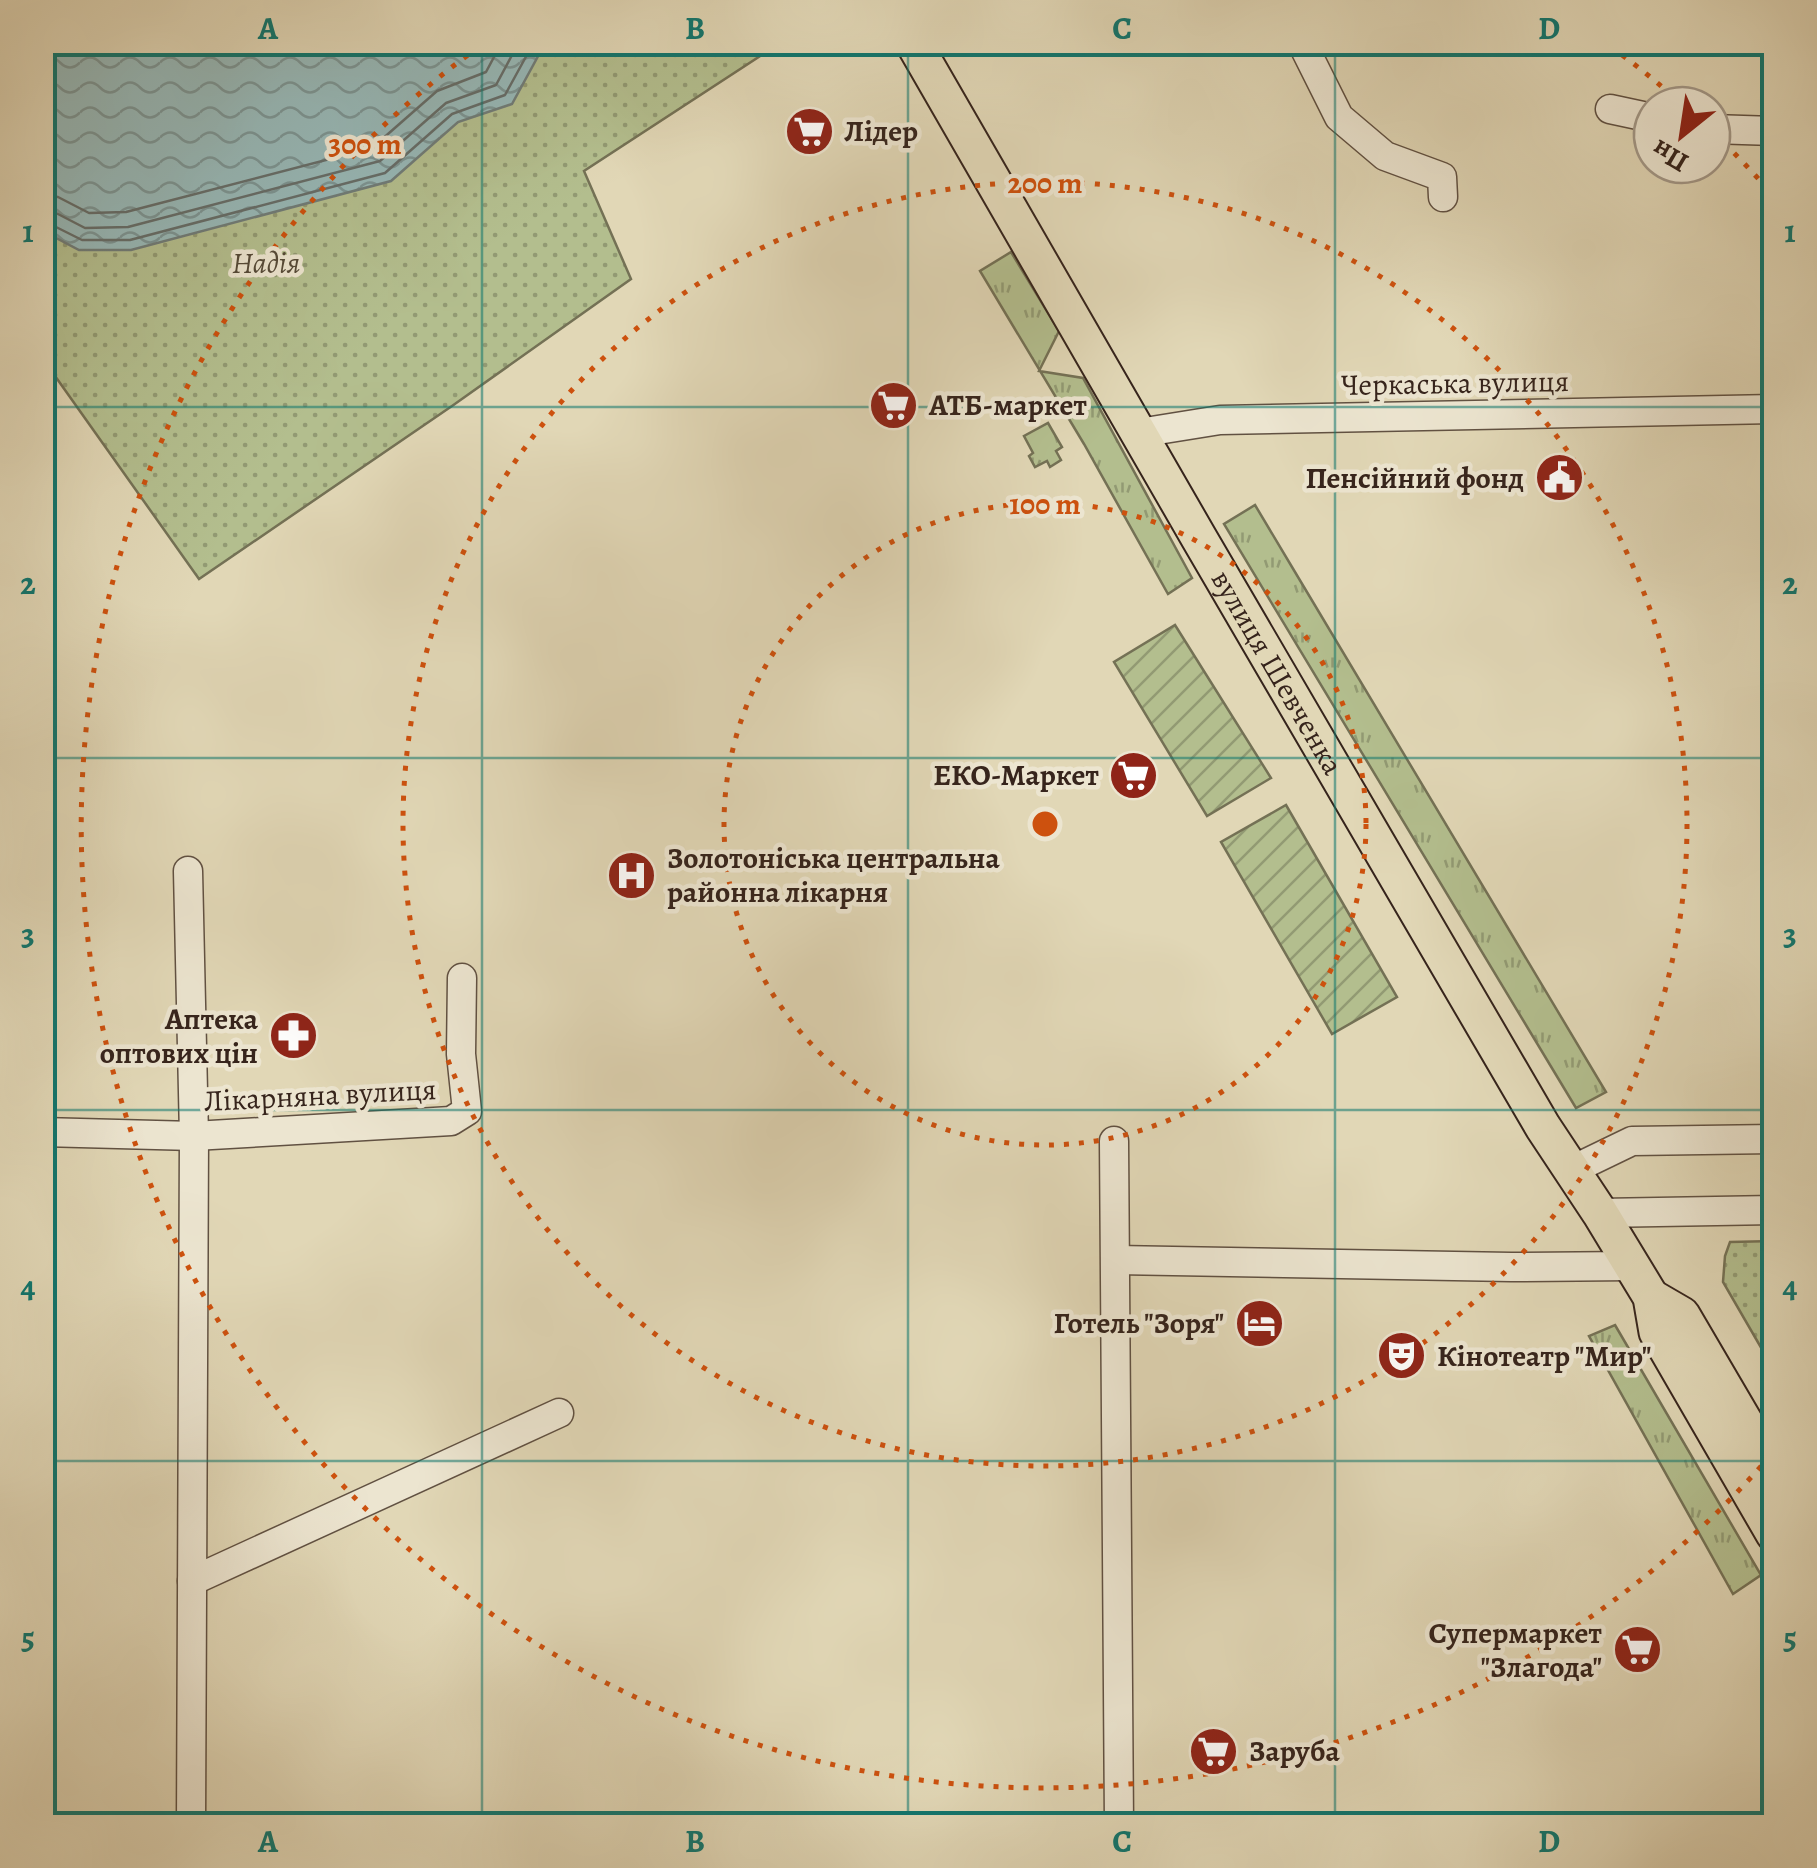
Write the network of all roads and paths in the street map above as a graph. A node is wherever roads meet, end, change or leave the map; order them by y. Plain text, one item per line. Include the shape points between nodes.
1 (913, 42) edge
2 (1308, 42) edge
3 (1610, 109) dead end
4 (1632, 114) edge
5 (1732, 130) edge
6 (1774, 131) edge
7 (1443, 197) dead end
8 (1774, 409) edge
9 (1138, 433) junction
10 (188, 871) dead end
11 (462, 978) dead end
12 (42, 1132) edge
13 (194, 1136) junction
14 (1774, 1140) edge
15 (1114, 1141) dead end
16 (1572, 1170) junction
17 (1774, 1210) edge
18 (1600, 1213) junction
19 (1116, 1260) junction
20 (1632, 1266) junction
21 (1651, 1298) junction
22 (559, 1413) dead end
23 (1774, 1472) edge
24 (1774, 1534) edge
25 (192, 1582) junction
26 (191, 1826) edge
27 (1119, 1826) edge

1 - 9 main road, вулиця Шевченка
2 - 7 street via 1305,49 1339,118 1385,156 1442,177
3 - 4 street
5 - 6 street
8 - 9 street, Черкаська вулиця via 1220,420
9 - 16 main road, вулиця Шевченка
10 - 13 street
11 - 13 street, Лікарняна вулиця via 466,1111 451,1121
12 - 13 street, Лікарняна вулиця
13 - 25 street
14 - 16 street via 1632,1141
15 - 19 street
16 - 18 main road, вулиця Шевченка
17 - 18 street
18 - 20 main road, вулиця Шевченка
19 - 20 street
19 - 27 street
20 - 21 main road, вулиця Шевченка
21 - 23 main road, вулиця Шевченка via 1682,1315
21 - 24 main road, вулиця Шевченка via 1657,1332
22 - 25 street
25 - 26 street

